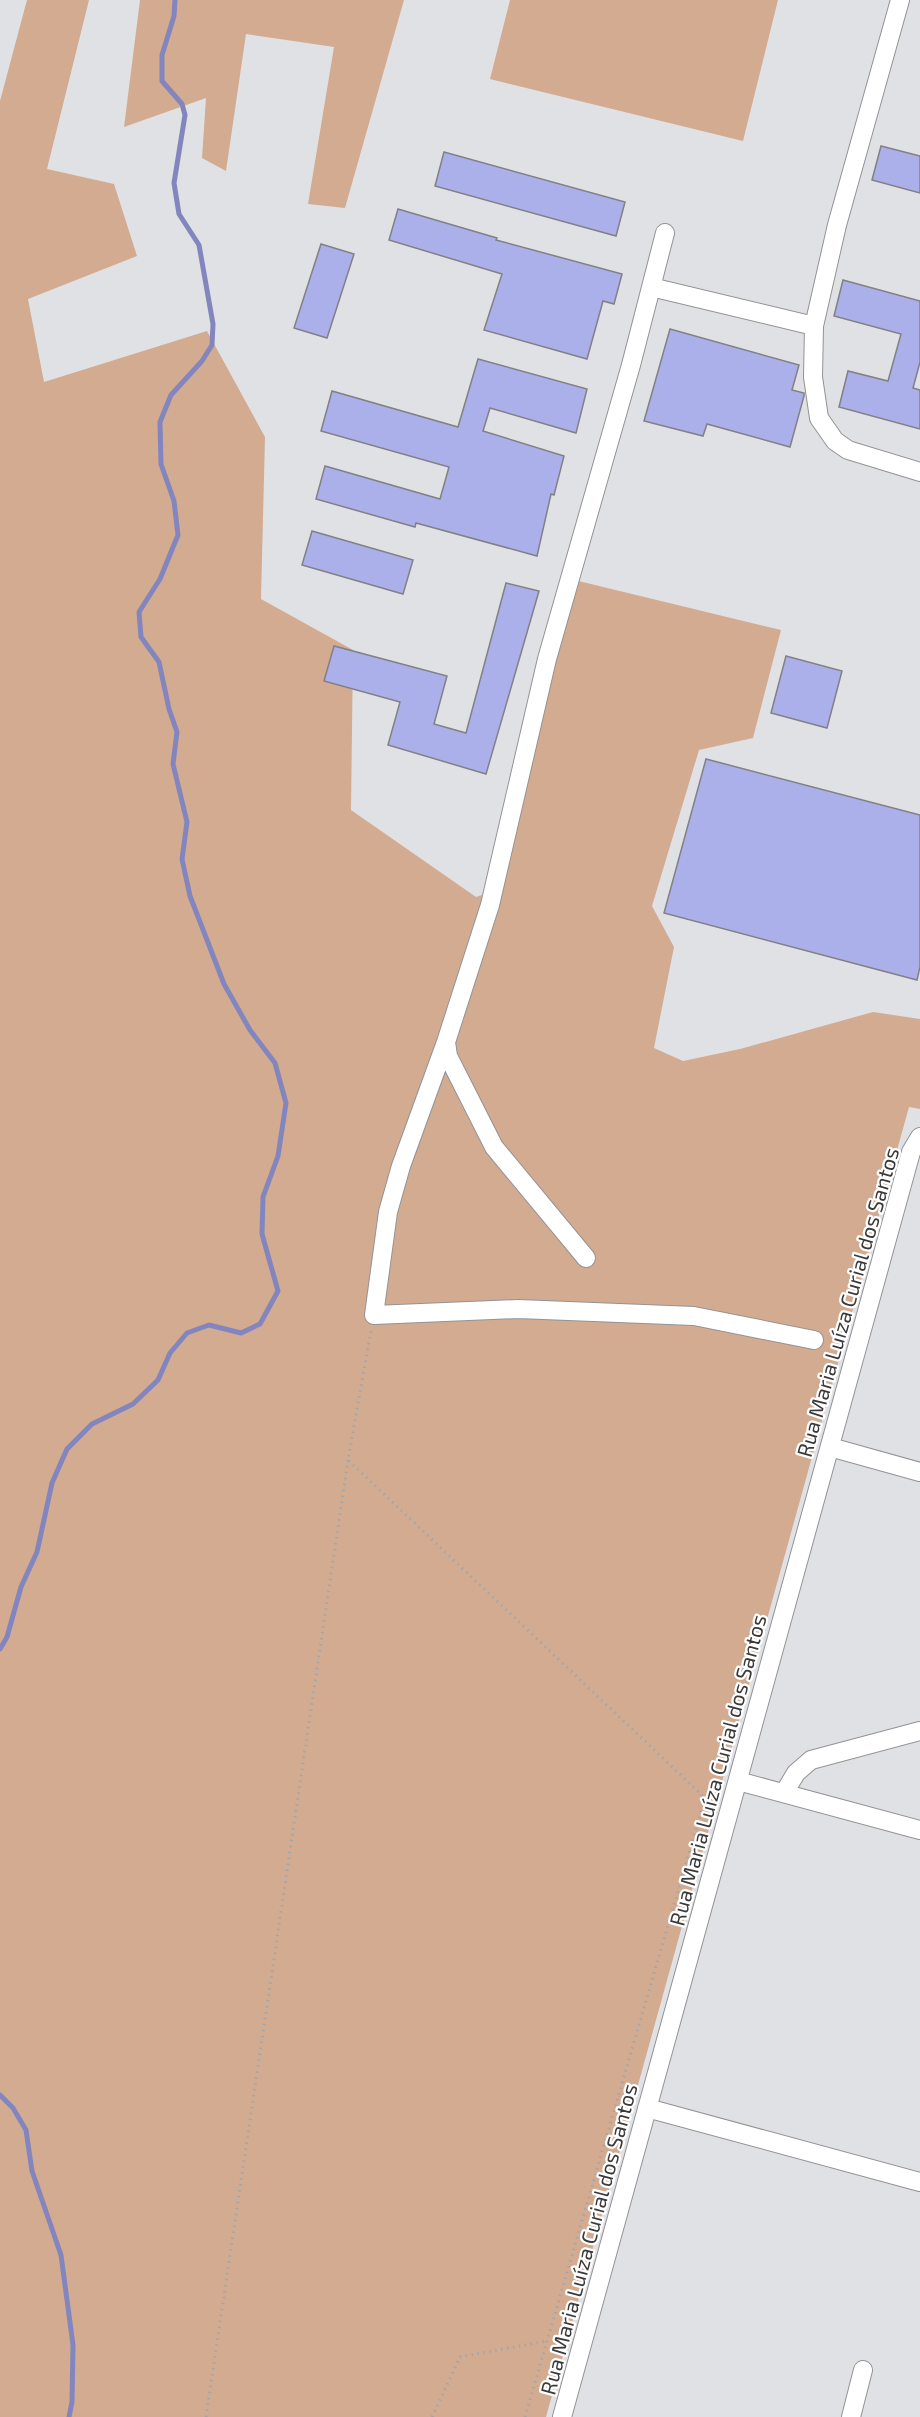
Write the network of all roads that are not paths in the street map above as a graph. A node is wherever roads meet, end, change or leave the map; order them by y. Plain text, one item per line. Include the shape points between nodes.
1 (900, 0) edge
2 (665, 234) dead end
3 (651, 287) junction
4 (814, 326) junction
5 (920, 472) edge
6 (446, 1042) junction
7 (920, 1137) edge
8 (586, 1258) dead end
9 (814, 1340) dead end
10 (830, 1447) junction
11 (920, 1472) edge
12 (920, 1731) edge
13 (738, 1780) junction
14 (784, 1793) junction
15 (920, 1830) edge
16 (647, 2108) junction
17 (920, 2182) edge
18 (863, 2370) dead end
19 (562, 2417) edge
20 (851, 2417) edge

1 - 4 street via 837,225
2 - 3 street
3 - 4 street
3 - 6 street via 547,659 490,905
4 - 5 street via 813,377 817,408 825,428 848,450
6 - 8 street via 448,1056 494,1147
6 - 9 street via 388,1212 374,1315 518,1309 694,1316
7 - 10 street, Rua Maria Luíza Curial dos Santos via 911,1152
10 - 11 street
10 - 13 street, Rua Maria Luíza Curial dos Santos
12 - 14 street via 811,1760 795,1773
13 - 14 street
13 - 16 street, Rua Maria Luíza Curial dos Santos
14 - 15 street
16 - 17 street
16 - 19 street, Rua Maria Luíza Curial dos Santos
18 - 20 street

